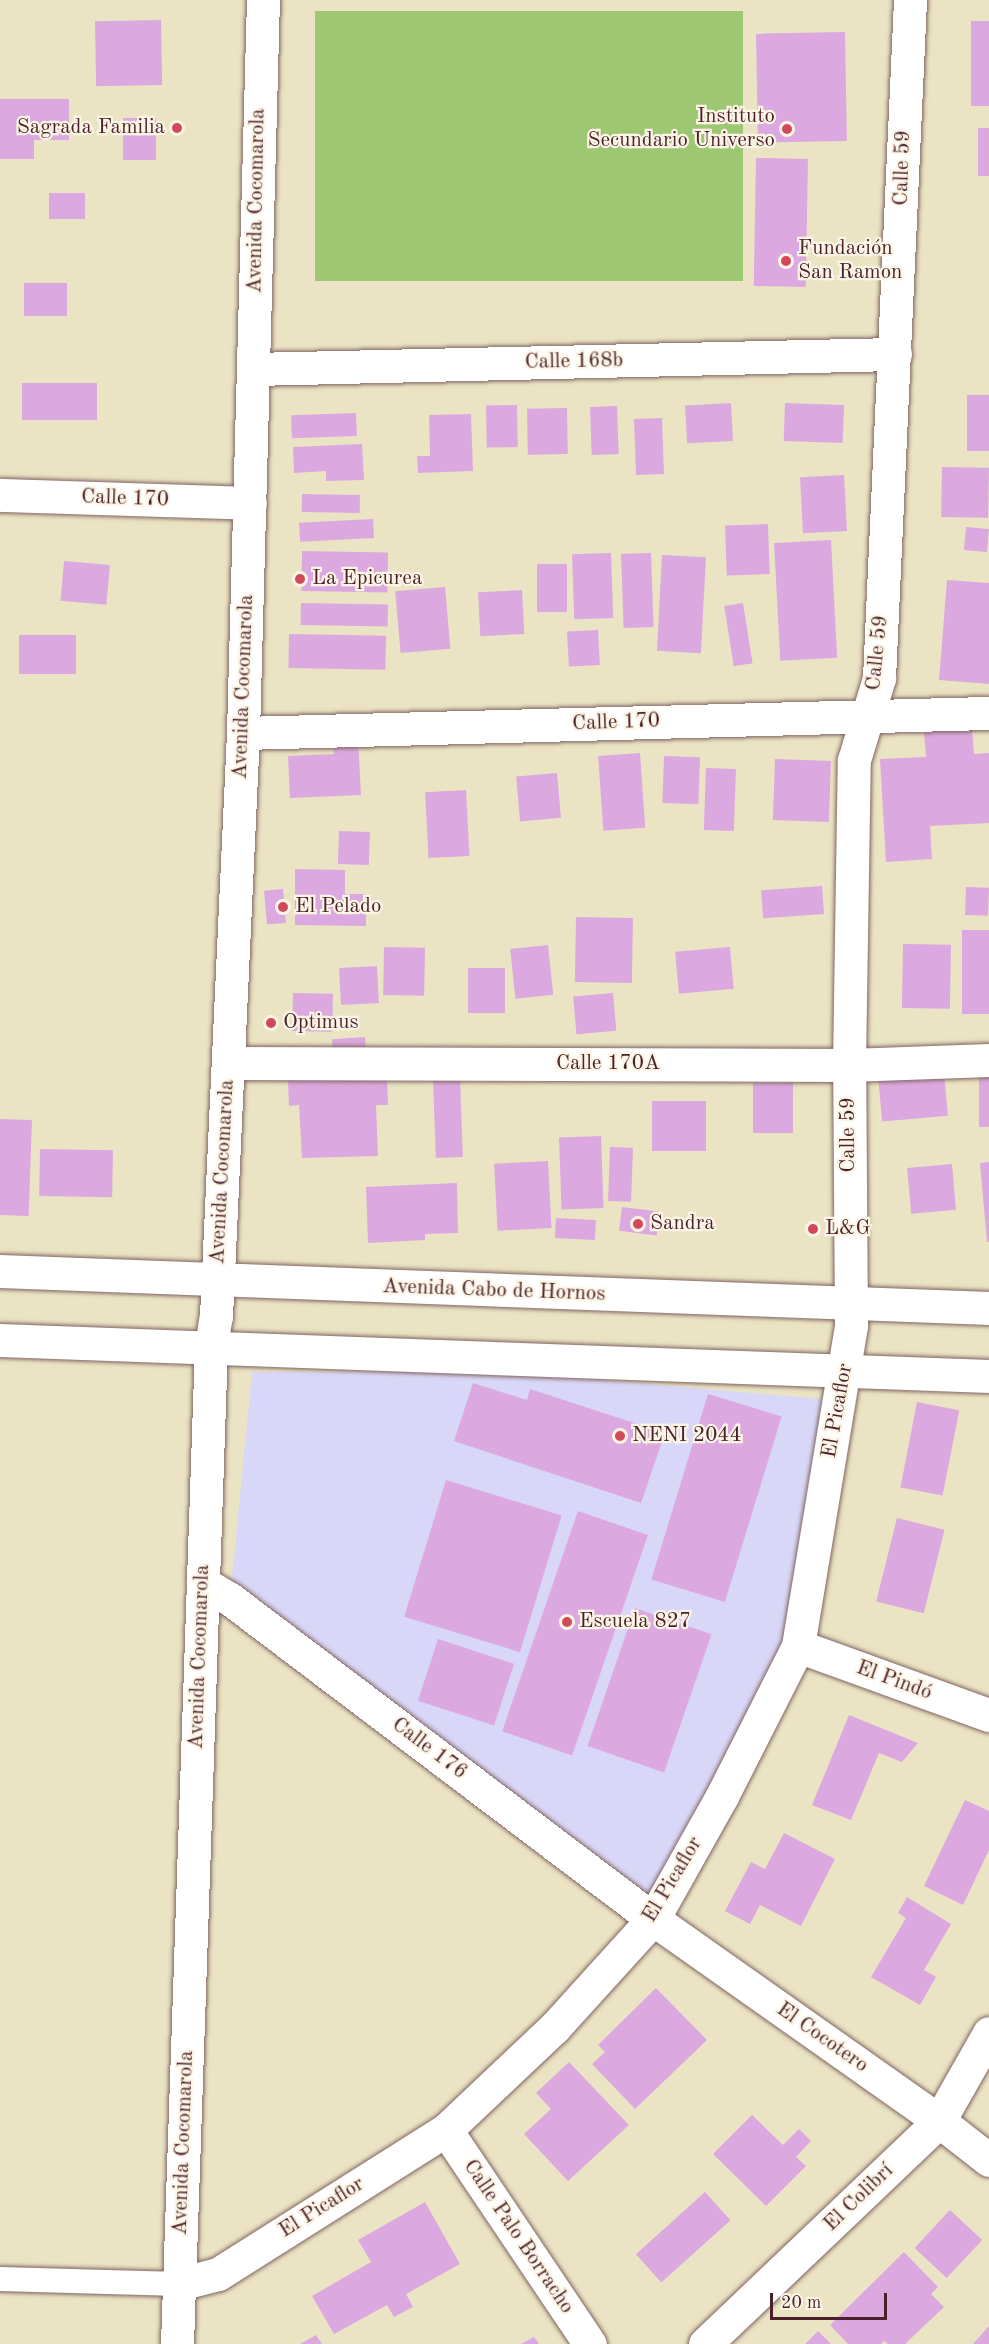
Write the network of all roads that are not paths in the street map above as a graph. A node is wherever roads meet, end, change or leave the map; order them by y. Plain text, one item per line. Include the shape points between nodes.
1 (263, 0) edge
2 (910, 0) edge
3 (896, 354) junction
4 (253, 369) junction
5 (0, 495) edge
6 (250, 503) junction
7 (989, 713) edge
8 (869, 716) junction
9 (243, 733) junction
10 (989, 1060) edge
11 (228, 1063) junction
12 (849, 1065) junction
13 (0, 1271) edge
14 (217, 1281) junction
15 (849, 1304) junction
16 (989, 1308) edge
17 (0, 1340) edge
18 (211, 1346) junction
19 (844, 1372) junction
20 (989, 1376) edge
21 (203, 1583) junction
22 (798, 1646) junction
23 (989, 1715) edge
24 (653, 1919) junction
25 (989, 2033) edge
26 (939, 2121) junction
27 (446, 2130) junction
28 (989, 2160) edge
29 (0, 2279) edge
30 (179, 2284) junction
31 (177, 2344) edge
32 (590, 2344) edge
33 (705, 2344) edge

1 - 4 street, Avenida Cocomarola
2 - 3 street, Calle 59
3 - 4 street, Calle 168b
3 - 8 street, Calle 59 via 879,678
4 - 6 street, Avenida Cocomarola
5 - 6 street, Calle 170
6 - 9 street, Avenida Cocomarola
7 - 8 street, Calle 170
8 - 9 street, Calle 170
8 - 12 street, Calle 59 via 854,760
9 - 11 street, Avenida Cocomarola
10 - 12 street, Calle 170A
11 - 12 street, Calle 170A
11 - 14 street, Avenida Cocomarola
12 - 15 street, Calle 59
13 - 14 street, Avenida Cabo de Hornos
14 - 15 street, Avenida Cabo de Hornos
14 - 18 street, Avenida Cocomarola
15 - 16 street, Avenida Cabo de Hornos
15 - 19 street, El Picaflor via 851,1326
17 - 18 street
18 - 19 street
18 - 21 street, Avenida Cocomarola
19 - 20 street
19 - 22 street, El Picaflor
21 - 24 street, Calle 176 via 230,1599
21 - 30 street, Avenida Cocomarola
22 - 23 street, El Pindó
22 - 24 street, El Picaflor via 722,1796
24 - 26 street, El Cocotero
24 - 27 street, El Picaflor via 554,2028
25 - 26 street, El Colibrí
26 - 28 street, El Cocotero
26 - 33 street, El Colibrí
27 - 30 street, El Picaflor via 218,2274
27 - 32 street, Calle Palo Borracho
29 - 30 lane
30 - 31 street, Avenida Cocomarola

